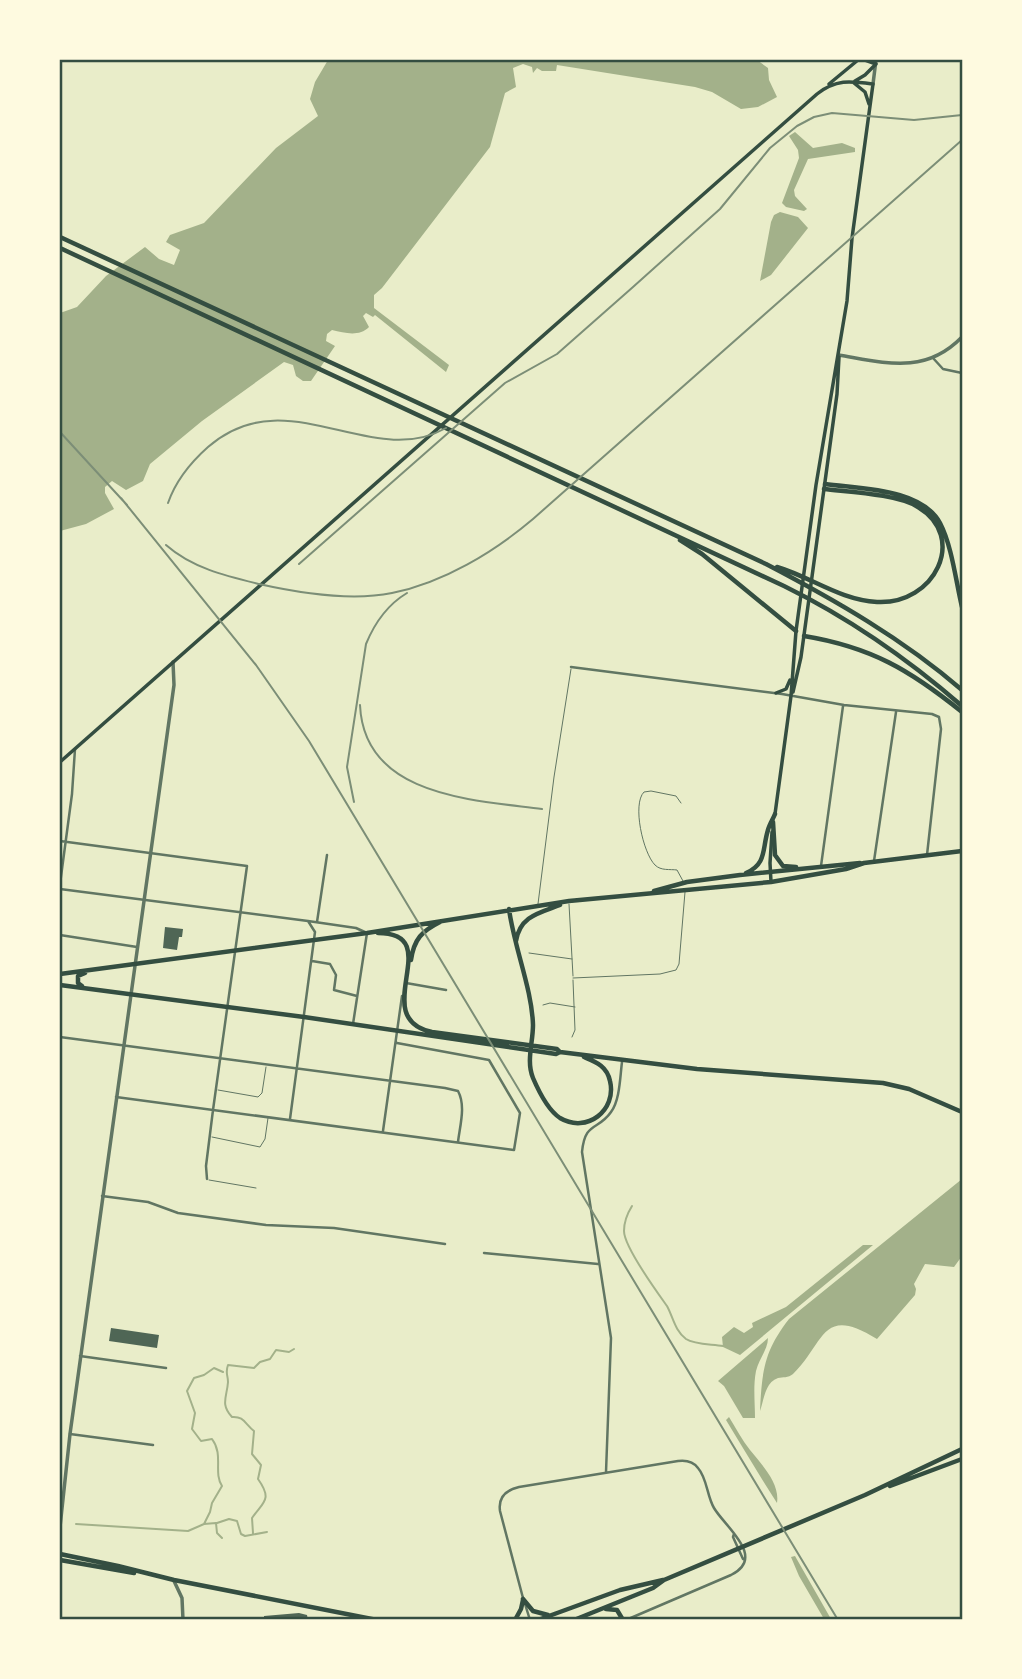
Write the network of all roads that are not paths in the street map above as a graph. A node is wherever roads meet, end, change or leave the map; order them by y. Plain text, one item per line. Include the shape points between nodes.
1 (858, 60) edge
2 (865, 60) edge
3 (876, 62) edge
4 (853, 82) junction
5 (873, 84) junction
6 (825, 88) junction
7 (870, 107) junction
8 (60, 237) edge
9 (60, 248) edge
10 (962, 337) edge
11 (839, 355) junction
12 (933, 358) junction
13 (962, 373) edge
14 (816, 485) junction
15 (825, 486) junction
16 (658, 527) junction
17 (786, 572) junction
18 (962, 607) edge
19 (796, 631) junction
20 (804, 636) junction
21 (793, 654) junction
22 (173, 662) junction
23 (572, 667) joint
24 (962, 690) edge
25 (776, 693) junction
26 (791, 696) junction
27 (844, 705) junction
28 (962, 709) edge
29 (897, 711) junction
30 (75, 748) junction
31 (60, 762) edge
32 (681, 803) dead end
33 (775, 814) junction
34 (773, 822) junction
35 (60, 841) edge
36 (65, 842) junction
37 (962, 851) edge
38 (150, 853) junction
39 (327, 855) dead end
40 (926, 855) junction
41 (874, 861) junction
42 (864, 863) junction
43 (820, 866) junction
44 (770, 873) junction
45 (740, 875) junction
46 (771, 882) junction
47 (683, 883) junction
48 (60, 886) edge
49 (685, 890) junction
50 (651, 892) junction
51 (144, 900) junction
52 (569, 901) junction
53 (538, 905) junction
54 (509, 909) junction
55 (241, 913) junction
56 (444, 920) junction
57 (308, 921) junction
58 (317, 922) junction
59 (367, 933) junction
60 (60, 935) edge
61 (314, 939) junction
62 (137, 947) junction
63 (516, 949) junction
64 (235, 951) junction
65 (529, 953) dead end
66 (572, 959) junction
67 (312, 961) junction
68 (135, 964) junction
69 (92, 970) junction
70 (60, 974) edge
71 (573, 978) junction
72 (406, 980) junction
73 (60, 985) edge
74 (86, 987) junction
75 (446, 990) dead end
76 (131, 993) junction
77 (402, 995) junction
78 (358, 996) junction
79 (543, 1005) dead end
80 (227, 1007) junction
81 (575, 1007) junction
82 (304, 1017) junction
83 (353, 1024) junction
84 (399, 1032) junction
85 (432, 1034) junction
86 (60, 1037) edge
87 (572, 1037) dead end
88 (397, 1043) junction
89 (123, 1046) junction
90 (580, 1055) junction
91 (220, 1059) junction
92 (622, 1060) junction
93 (266, 1065) junction
94 (296, 1070) junction
95 (391, 1082) junction
96 (216, 1090) junction
97 (116, 1097) junction
98 (213, 1110) junction
99 (962, 1112) edge
100 (268, 1118) junction
101 (290, 1119) junction
102 (383, 1132) junction
103 (210, 1137) junction
104 (458, 1142) junction
105 (207, 1179) joint
106 (256, 1188) dead end
107 (102, 1196) junction
108 (446, 1244) dead end
109 (484, 1253) dead end
110 (598, 1264) junction
111 (80, 1356) junction
112 (166, 1368) dead end
113 (70, 1434) junction
114 (153, 1445) dead end
115 (962, 1449) edge
116 (962, 1459) edge
117 (606, 1472) junction
118 (879, 1489) junction
119 (62, 1494) junction
120 (60, 1501) edge
121 (60, 1527) edge
122 (60, 1554) edge
123 (60, 1560) edge
124 (149, 1574) junction
125 (174, 1580) junction
126 (664, 1580) junction
127 (523, 1599) junction
128 (601, 1609) junction
129 (549, 1615) junction
130 (183, 1619) edge
131 (377, 1619) edge
132 (515, 1619) edge
133 (530, 1619) edge
134 (538, 1619) edge
135 (573, 1619) edge
136 (625, 1619) edge

1 - 6 main road
2 - 3 main road
3 - 4 main road
3 - 5 street
4 - 5 main road
4 - 6 main road
4 - 7 main road via 865,92
5 - 7 main road
6 - 22 main road
7 - 11 main road
8 - 17 main road
9 - 16 main road
10 - 12 street
11 - 12 street via 901,364
11 - 14 main road
11 - 15 main road
12 - 13 street via 943,369
14 - 15 main road
14 - 19 main road
15 - 17 main road via 916,505 933,520 939,533 942,547 933,578 918,592 886,602 865,601
15 - 18 main road via 905,496 929,509 944,535
15 - 20 main road
16 - 19 main road via 695,549
16 - 28 main road via 826,608 893,651
17 - 24 main road via 902,643
19 - 20 main road
19 - 21 main road
20 - 26 main road
20 - 28 main road via 885,659
21 - 25 main road via 789,684
21 - 26 main road
22 - 30 main road
22 - 38 street via 174,685
23 - 25 street
23 - 53 lane
25 - 26 street
26 - 27 street
26 - 33 main road
27 - 29 street
27 - 43 street
29 - 40 street via 939,717
29 - 41 street
30 - 31 main road
30 - 36 street
32 - 47 lane via 676,796 644,792 639,800 639,823 654,864 677,870
33 - 34 main road
33 - 45 main road via 762,860
34 - 43 main road via 779,862 788,867
34 - 44 main road
35 - 36 street
36 - 38 street
36 - 48 street
37 - 40 main road
38 - 51 street
38 - 55 street via 247,866
39 - 58 street
40 - 41 main road
41 - 42 main road
42 - 43 main road
42 - 46 main road
43 - 44 main road
44 - 45 main road
44 - 46 main road
45 - 47 main road
46 - 49 main road
47 - 49 lane
47 - 50 main road
48 - 51 street
49 - 50 main road
49 - 71 lane via 676,970
50 - 52 main road
51 - 55 street
51 - 62 street
52 - 53 main road
52 - 63 main road via 526,920 518,932
52 - 66 lane
53 - 54 main road
54 - 56 main road
54 - 63 main road
55 - 57 street
55 - 64 street
56 - 59 main road
56 - 72 main road via 416,940
57 - 58 street
57 - 61 street via 315,930
58 - 59 street
59 - 61 main road
59 - 72 main road via 393,933 405,941 409,954
59 - 78 street
60 - 62 street
61 - 64 main road
61 - 67 street
62 - 68 street
63 - 90 main road via 531,1008 532,1075 552,1112 577,1123 601,1115 611,1090 603,1067
64 - 68 main road
64 - 80 street
65 - 66 lane
66 - 71 lane
67 - 78 street via 330,964 336,975 334,990
67 - 82 street
68 - 69 main road
68 - 76 street
69 - 70 main road
69 - 74 main road via 78,976 79,985
71 - 81 lane
72 - 75 street
72 - 77 main road
73 - 74 main road
74 - 76 main road
76 - 80 main road
76 - 89 street
77 - 84 street
77 - 85 main road via 411,1020
78 - 83 street
79 - 81 lane
80 - 82 main road
80 - 91 street
81 - 87 lane
82 - 83 main road
82 - 94 street
83 - 84 main road
84 - 85 main road
84 - 88 street
85 - 90 main road
86 - 89 street
88 - 95 street
88 - 104 street via 489,1060 520,1113 514,1150
89 - 91 street
89 - 97 street
90 - 92 main road
91 - 93 street
91 - 96 street
92 - 99 main road via 883,1083
92 - 110 street via 611,1113 589,1130 583,1141
93 - 94 street
93 - 96 lane via 258,1097
94 - 95 street
94 - 101 street
95 - 102 street
95 - 104 street via 458,1091 462,1107
96 - 98 street
97 - 98 street
97 - 107 street
98 - 100 street
98 - 103 street
100 - 101 street
100 - 103 lane via 260,1147
101 - 102 street
102 - 104 street
103 - 105 street
105 - 106 lane
107 - 108 street via 148,1202 178,1213
107 - 111 street
109 - 110 street
110 - 117 street via 611,1349
111 - 112 street
111 - 113 street
113 - 114 street
113 - 119 street
115 - 118 main road
116 - 118 main road
117 - 127 street via 515,1488 502,1496 500,1511
117 - 136 street via 678,1461 693,1463 716,1511 745,1552 736,1572
118 - 126 main road
119 - 120 street
119 - 121 street
122 - 124 main road
123 - 124 main road
124 - 125 main road
125 - 130 street via 182,1598
125 - 131 main road
126 - 128 main road
126 - 129 main road
127 - 129 main road via 533,1611
127 - 132 main road
127 - 133 street
128 - 135 main road
128 - 136 main road via 617,1610
129 - 134 main road

